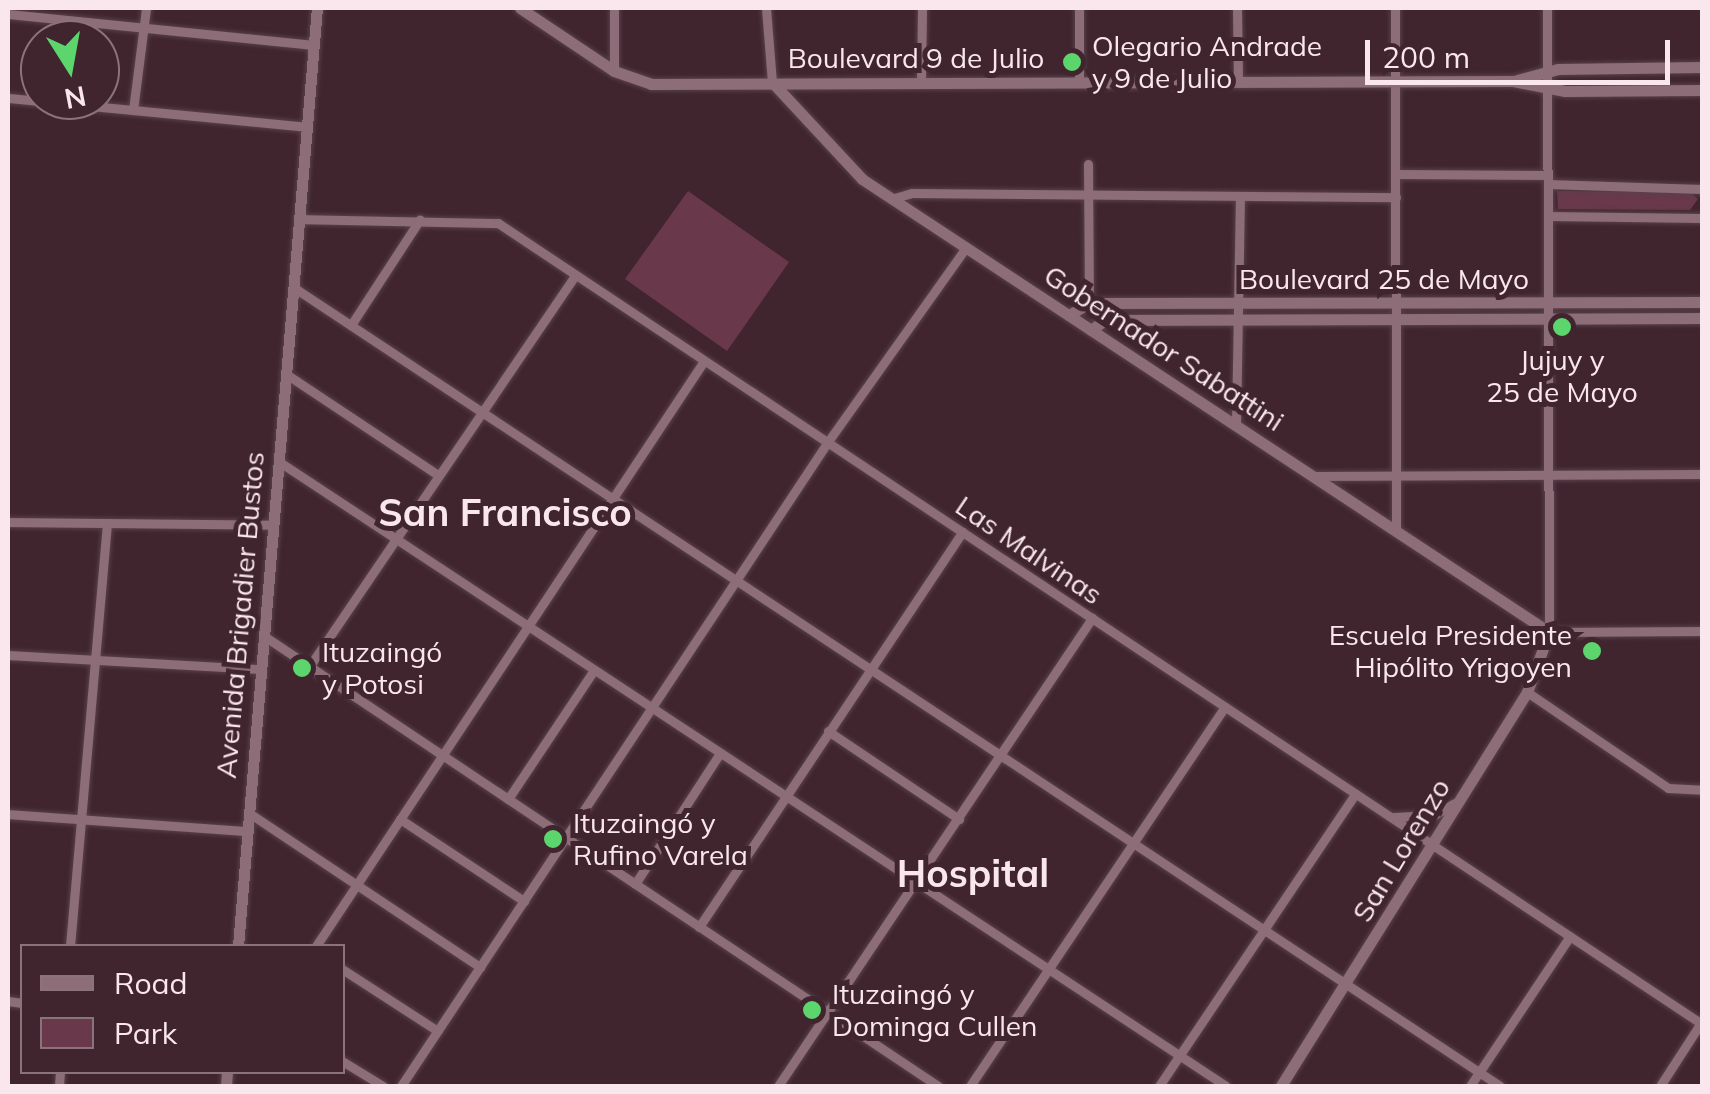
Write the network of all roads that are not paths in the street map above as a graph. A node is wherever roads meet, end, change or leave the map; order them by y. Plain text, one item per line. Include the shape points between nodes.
1 (146, 8) edge
2 (317, 8) edge
3 (520, 8) edge
4 (614, 8) edge
5 (766, 8) edge
6 (922, 8) edge
7 (1078, 8) edge
8 (1237, 8) edge
9 (1395, 8) edge
10 (1547, 8) edge
11 (8, 14) edge
12 (144, 28) junction
13 (314, 45) junction
14 (1702, 68) edge
15 (1547, 70) junction
16 (614, 72) junction
17 (922, 81) junction
18 (1513, 81) junction
19 (772, 82) junction
20 (1238, 82) junction
21 (1396, 82) junction
22 (1079, 83) junction
23 (1548, 89) junction
24 (1702, 90) edge
25 (8, 98) edge
26 (133, 110) junction
27 (307, 126) junction
28 (1088, 164) dead end
29 (1396, 174) junction
30 (1548, 180) junction
31 (1702, 190) edge
32 (1088, 196) junction
33 (1240, 196) junction
34 (1396, 197) junction
35 (891, 199) junction
36 (1548, 216) junction
37 (1702, 218) edge
38 (299, 219) junction
39 (420, 219) junction
40 (965, 248) junction
41 (574, 274) junction
42 (293, 287) junction
43 (1090, 302) junction
44 (1702, 302) edge
45 (1550, 303) junction
46 (1240, 304) junction
47 (1396, 304) junction
48 (1069, 315) junction
49 (1550, 318) junction
50 (1702, 318) edge
51 (1239, 320) junction
52 (1397, 320) junction
53 (352, 325) junction
54 (1096, 326) junction
55 (704, 361) junction
56 (286, 374) junction
57 (482, 412) junction
58 (1236, 424) junction
59 (827, 443) junction
60 (278, 461) junction
61 (1702, 474) edge
62 (438, 475) junction
63 (1550, 475) junction
64 (1314, 476) junction
65 (1397, 476) junction
66 (613, 499) junction
67 (8, 522) edge
68 (106, 524) junction
69 (273, 525) junction
70 (1396, 531) junction
71 (962, 532) junction
72 (395, 538) junction
73 (736, 580) junction
74 (1092, 618) junction
75 (528, 626) junction
76 (1702, 631) edge
77 (1549, 632) junction
78 (264, 636) junction
79 (8, 655) edge
80 (95, 662) junction
81 (309, 666) junction
82 (869, 669) junction
83 (261, 670) junction
84 (594, 670) junction
85 (1527, 692) junction
86 (1225, 707) junction
87 (652, 708) junction
88 (828, 731) junction
89 (720, 753) junction
90 (442, 756) junction
91 (1000, 756) junction
92 (1702, 790) edge
93 (1355, 794) junction
94 (785, 796) junction
95 (1462, 799) junction
96 (508, 800) junction
97 (249, 812) junction
98 (8, 814) edge
99 (1389, 817) junction
100 (400, 819) junction
101 (959, 819) junction
102 (79, 820) junction
103 (247, 831) junction
104 (566, 838) junction
105 (1134, 845) junction
106 (1433, 846) junction
107 (918, 883) junction
108 (635, 884) junction
109 (357, 885) junction
110 (524, 901) junction
111 (699, 927) junction
112 (1263, 930) junction
113 (1570, 936) junction
114 (70, 944) edge
115 (238, 944) edge
116 (317, 944) edge
117 (480, 967) junction
118 (345, 970) edge
119 (1048, 970) junction
120 (1348, 986) junction
121 (830, 1014) junction
122 (1702, 1023) edge
123 (438, 1031) junction
124 (1179, 1056) junction
125 (345, 1063) edge
126 (1479, 1072) junction
127 (383, 1086) edge
128 (401, 1086) edge
129 (778, 1086) edge
130 (938, 1086) edge
131 (970, 1086) edge
132 (1159, 1086) edge
133 (1226, 1086) edge
134 (1281, 1086) edge
135 (1470, 1086) edge
136 (1500, 1086) edge
137 (1660, 1086) edge

1 - 12 street
2 - 13 main road, Avenida Brigadier Bustos
3 - 16 main road, Boulevard 9 de Julio
4 - 16 street
5 - 19 street
6 - 17 street
7 - 22 street
8 - 20 street
9 - 21 street
10 - 15 street
11 - 12 street
12 - 13 street
12 - 26 street
13 - 27 main road, Avenida Brigadier Bustos
14 - 15 main road, Boulevard 9 de Julio
15 - 18 main road, Boulevard 9 de Julio
15 - 23 street
16 - 19 main road, Boulevard 9 de Julio via 651,84
17 - 19 main road, Boulevard 9 de Julio
17 - 22 main road, Boulevard 9 de Julio
18 - 21 main road, Boulevard 9 de Julio
18 - 23 main road, Boulevard 9 de Julio
19 - 35 main road, Gobernador Sabattini via 848,168
20 - 21 main road, Boulevard 9 de Julio
20 - 22 main road, Boulevard 9 de Julio
21 - 29 street
23 - 24 main road, Boulevard 9 de Julio
23 - 30 street
25 - 26 street
26 - 27 street
27 - 38 main road, Avenida Brigadier Bustos
28 - 32 street
29 - 30 street
29 - 34 street
30 - 31 street
30 - 36 street
32 - 33 street
32 - 35 street via 912,192
32 - 43 street
33 - 34 street
33 - 46 street
34 - 47 street
35 - 40 main road, Gobernador Sabattini
36 - 37 street
36 - 45 street
38 - 39 street, Las Malvinas
38 - 42 main road, Avenida Brigadier Bustos
39 - 41 street, Las Malvinas via 498,223
39 - 53 street
40 - 48 main road, Gobernador Sabattini
40 - 59 street
41 - 55 street, Las Malvinas
41 - 57 street
42 - 53 street
42 - 56 main road, Avenida Brigadier Bustos
43 - 46 main road, Boulevard 25 de Mayo
43 - 48 main road
43 - 54 street
44 - 45 main road, Boulevard 25 de Mayo
45 - 47 main road, Boulevard 25 de Mayo
45 - 49 street
46 - 47 main road, Boulevard 25 de Mayo
46 - 51 street
47 - 52 street
48 - 54 main road, Gobernador Sabattini
49 - 50 main road, Boulevard 25 de Mayo
49 - 52 main road, Boulevard 25 de Mayo
49 - 63 street
51 - 52 main road, Boulevard 25 de Mayo
51 - 54 main road, Boulevard 25 de Mayo
51 - 58 street
52 - 65 street
53 - 57 street
54 - 58 main road, Gobernador Sabattini
55 - 59 street, Las Malvinas
55 - 66 street
56 - 60 main road, Avenida Brigadier Bustos
56 - 62 street
57 - 62 street
57 - 66 street
58 - 64 main road, Gobernador Sabattini
59 - 71 street, Las Malvinas
59 - 73 street
60 - 69 main road, Avenida Brigadier Bustos
60 - 72 street
61 - 63 street
62 - 72 street
63 - 65 street
63 - 77 street
64 - 65 street
64 - 70 main road, Gobernador Sabattini
65 - 70 street
66 - 73 street
66 - 75 street
67 - 68 street
68 - 69 street
68 - 80 street
69 - 78 main road, Avenida Brigadier Bustos
70 - 77 main road, Gobernador Sabattini
71 - 74 street, Las Malvinas
71 - 82 street
72 - 75 street
72 - 81 street
73 - 82 street
73 - 87 street
74 - 86 street, Las Malvinas
74 - 91 street
75 - 84 street
75 - 90 street
76 - 77 street
77 - 85 main road, San Lorenzo
78 - 81 street
78 - 83 main road, Avenida Brigadier Bustos
79 - 80 street
80 - 83 street
80 - 102 street
81 - 90 street
82 - 88 street
82 - 91 street
83 - 97 main road, Avenida Brigadier Bustos
84 - 87 street
84 - 96 street
85 - 92 street via 1668,788
85 - 95 main road, San Lorenzo
86 - 93 street, Las Malvinas
86 - 105 street
87 - 89 street
87 - 104 street
88 - 94 street
88 - 101 street
89 - 94 street
89 - 108 street
90 - 96 street
90 - 100 street
91 - 101 street
91 - 105 street
93 - 99 street, Las Malvinas
93 - 112 street
94 - 107 street
94 - 111 street
95 - 99 street via 1434,815
95 - 106 main road, San Lorenzo
96 - 104 street
97 - 103 main road, Avenida Brigadier Bustos
97 - 109 street
98 - 102 street
99 - 106 street, Las Malvinas
100 - 109 street
100 - 110 street
101 - 107 street
102 - 103 street
102 - 114 street
103 - 115 main road, Avenida Brigadier Bustos
104 - 108 street
104 - 110 street
105 - 112 street
105 - 119 street
106 - 113 street, Las Malvinas
106 - 120 main road, San Lorenzo
107 - 119 street
107 - 121 street
108 - 111 street
109 - 116 street
109 - 117 street
110 - 117 street
111 - 121 street
112 - 120 street
112 - 124 street
113 - 122 street, Las Malvinas
113 - 126 street
117 - 123 street
118 - 123 street
119 - 124 street
119 - 131 street
120 - 126 street
120 - 134 main road, San Lorenzo
121 - 129 street
121 - 130 street
122 - 137 street
123 - 128 street
124 - 132 street
124 - 133 street
125 - 127 street
126 - 135 street
126 - 136 street

